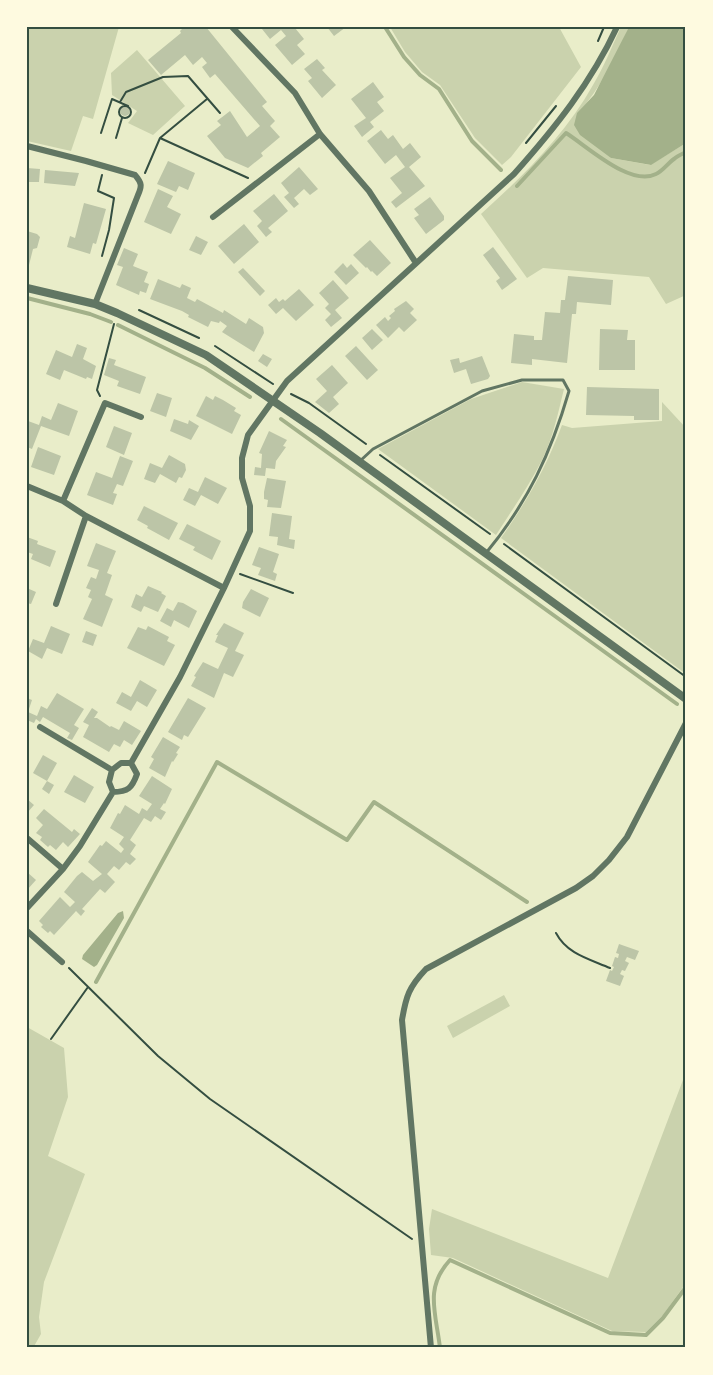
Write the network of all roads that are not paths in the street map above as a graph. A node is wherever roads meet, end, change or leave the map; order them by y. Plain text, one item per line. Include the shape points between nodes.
1 (232, 27) edge
2 (617, 27) edge
3 (320, 134) junction
4 (27, 146) edge
5 (213, 217) dead end
6 (416, 263) junction
7 (27, 288) edge
8 (95, 304) junction
9 (272, 400) junction
10 (141, 417) dead end
11 (359, 462) junction
12 (27, 486) edge
13 (63, 501) junction
14 (86, 516) junction
15 (485, 554) junction
16 (224, 588) junction
17 (56, 604) dead end
18 (686, 699) edge
19 (686, 723) edge
20 (40, 728) dead end
21 (131, 763) junction
22 (112, 770) junction
23 (113, 792) junction
24 (27, 838) edge
25 (63, 869) junction
26 (27, 908) edge
27 (27, 931) edge
28 (63, 962) road end
29 (431, 1348) edge

1 - 3 street via 295,93
2 - 6 street via 590,80 545,140 514,174
3 - 5 street
3 - 6 street via 369,190
4 - 8 street via 135,176 140,181 142,187
6 - 9 street via 280,388
7 - 8 street
8 - 9 street via 206,355
9 - 11 street
9 - 16 street via 248,435 242,458 250,531
10 - 13 street via 105,403
11 - 15 street
11 - 15 lane via 373,449 482,391 522,380 562,380 569,391 546,459 523,501
12 - 13 street
13 - 14 street
14 - 16 street
14 - 17 street
15 - 18 street
16 - 21 street
19 - 29 street via 627,837 609,860 576,888 426,969 412,984 405,1000 402,1020
20 - 22 street
21 - 22 street via 122,763
21 - 23 street via 137,774 133,786 125,792
22 - 23 street via 109,783
23 - 25 street
24 - 25 street
25 - 26 street
27 - 28 street

